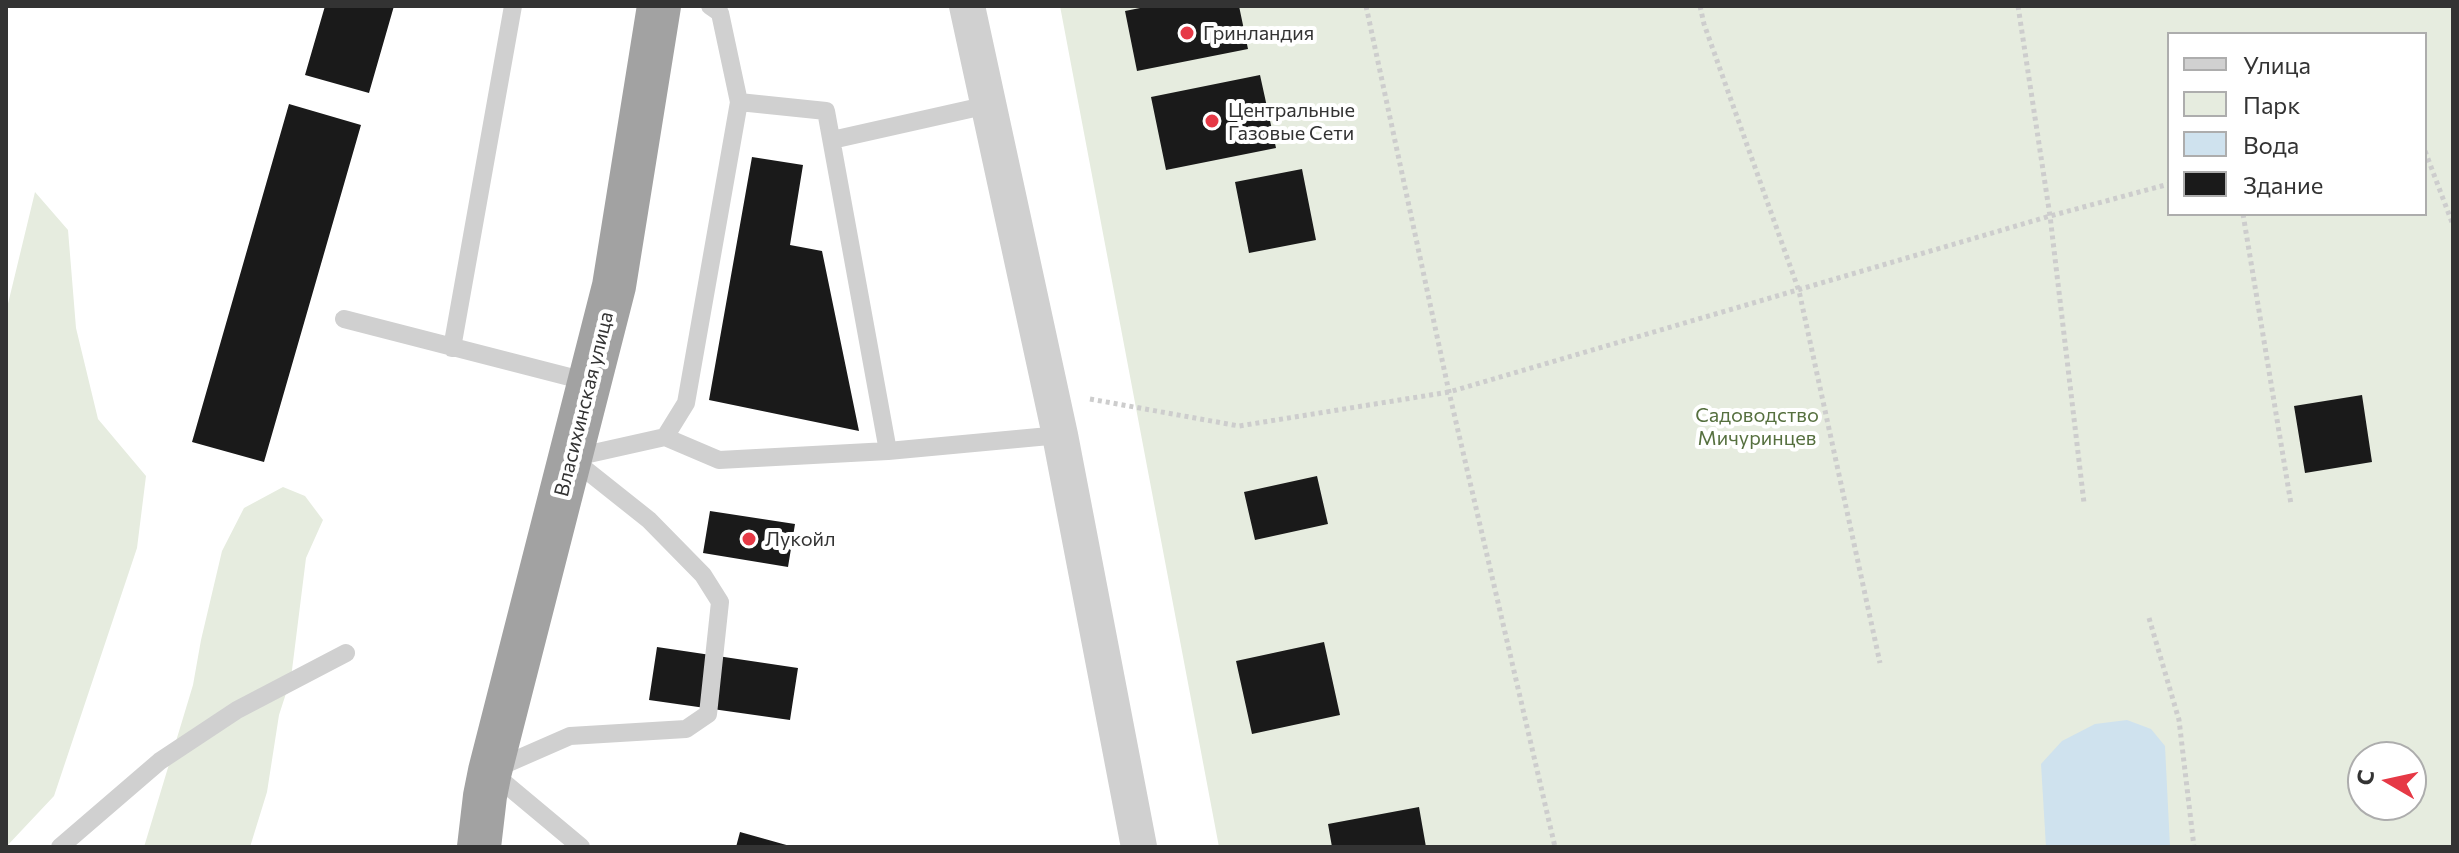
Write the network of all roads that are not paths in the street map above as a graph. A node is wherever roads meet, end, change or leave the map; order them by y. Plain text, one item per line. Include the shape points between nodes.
1 (513, 6) edge
2 (659, 6) edge
3 (710, 6) edge
4 (967, 6) edge
5 (739, 102) junction
6 (988, 105) junction
7 (832, 140) junction
8 (344, 319) dead end
9 (452, 348) junction
10 (590, 382) junction
11 (1060, 435) junction
12 (665, 437) junction
13 (888, 451) junction
14 (571, 458) junction
15 (346, 653) dead end
16 (488, 784) junction
17 (60, 847) edge
18 (453, 847) edge
19 (479, 847) edge
20 (581, 847) edge
21 (1139, 847) edge

1 - 9 lane
2 - 10 highway, Власихинская улица via 614,286
3 - 5 lane via 720,13
4 - 6 street
5 - 7 lane via 826,111
5 - 12 lane via 686,403
6 - 7 lane
6 - 11 street
7 - 13 lane
8 - 9 lane
9 - 10 lane
10 - 14 highway, Власихинская улица
11 - 13 lane
11 - 21 street
12 - 13 lane via 719,460
12 - 14 lane
14 - 16 highway, Власихинская улица
14 - 16 lane via 649,520 703,575 720,602 708,714 686,729 570,736
15 - 17 lane via 237,710 160,761
16 - 18 highway
16 - 19 highway
16 - 20 lane

